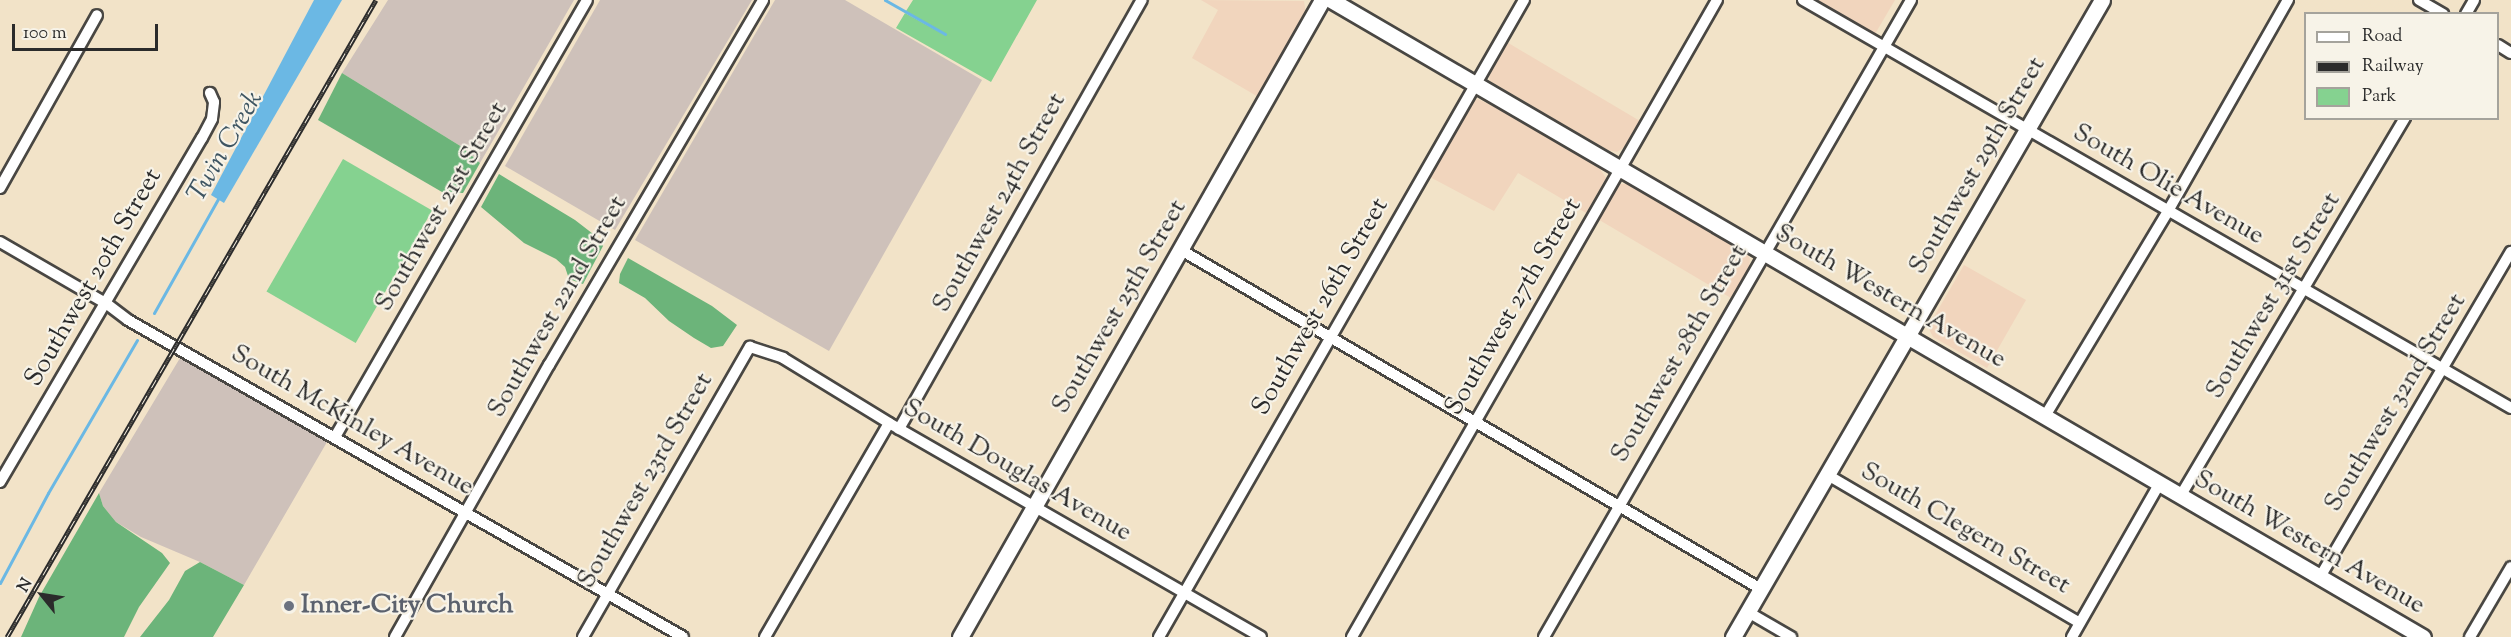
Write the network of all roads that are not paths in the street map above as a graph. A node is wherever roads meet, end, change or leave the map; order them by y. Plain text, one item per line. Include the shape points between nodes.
1 (587, 0) edge
2 (763, 0) edge
3 (1142, 0) edge
4 (1322, 0) edge
5 (1331, 0) edge
6 (1524, 0) edge
7 (1718, 0) edge
8 (1803, 0) edge
9 (1911, 0) edge
10 (2102, 0) edge
11 (2288, 0) edge
12 (2419, 0) edge
13 (2440, 12) edge
14 (97, 15) dead end
15 (1884, 46) junction
16 (1474, 83) junction
17 (210, 93) dead end
18 (2404, 120) edge
19 (2027, 129) junction
20 (1620, 168) junction
21 (0, 188) edge
22 (2168, 210) junction
23 (0, 242) edge
24 (1181, 250) junction
25 (1765, 252) junction
26 (2511, 252) edge
27 (2305, 289) junction
28 (107, 304) junction
29 (1907, 335) junction
30 (1331, 336) junction
31 (750, 347) joint
32 (2445, 368) junction
33 (2511, 408) edge
34 (2045, 416) junction
35 (1476, 420) junction
36 (889, 423) junction
37 (899, 429) junction
38 (335, 437) junction
39 (1826, 474) junction
40 (0, 482) edge
41 (2160, 483) junction
42 (2181, 495) junction
43 (1619, 506) junction
44 (1034, 507) junction
45 (467, 513) junction
46 (2511, 567) edge
47 (2320, 577) junction
48 (1761, 589) junction
49 (1184, 593) junction
50 (608, 594) junction
51 (1748, 612) junction
52 (2080, 623) junction
53 (2414, 635) edge
54 (2074, 636) edge
55 (395, 637) edge
56 (583, 637) edge
57 (683, 637) edge
58 (765, 637) edge
59 (960, 637) edge
60 (1159, 637) edge
61 (1261, 637) edge
62 (1352, 637) edge
63 (1544, 637) edge
64 (1733, 637) edge
65 (1791, 637) edge
66 (2470, 637) edge

1 - 38 street, Southwest 21st Street
2 - 45 street, Southwest 22nd Street
3 - 37 street, Southwest 24th Street
4 - 24 main road, Southwest 25th Street
5 - 16 main road, South Western Avenue
6 - 16 street, Southwest 26th Street
7 - 20 street, Southwest 27th Street
8 - 15 street, South Olie Avenue
9 - 15 street, Southwest 28th Street
10 - 19 main road, Southwest 29th Street
11 - 22 street
12 - 13 street
14 - 21 street
15 - 19 street, South Olie Avenue
15 - 25 street, Southwest 28th Street
16 - 20 main road, South Western Avenue
16 - 30 street, Southwest 26th Street
17 - 28 street, Southwest 20th Street via 214,102 212,119
18 - 27 street, Southwest 31st Street
19 - 22 street, South Olie Avenue
19 - 29 main road, Southwest 29th Street
20 - 25 main road, South Western Avenue
20 - 35 street, Southwest 27th Street
22 - 27 street, South Olie Avenue
22 - 34 street
23 - 28 street, South McKinley Avenue
24 - 30 street
24 - 44 main road, Southwest 25th Street
25 - 29 main road, South Western Avenue
25 - 43 street, Southwest 28th Street
26 - 32 street, Southwest 32nd Street
27 - 32 street, South Olie Avenue
27 - 42 street, Southwest 31st Street
28 - 38 street, South McKinley Avenue via 128,320
28 - 40 street, Southwest 20th Street
29 - 34 main road, South Western Avenue
29 - 39 main road, Southwest 29th Street
30 - 35 street
30 - 49 street, Southwest 26th Street
31 - 36 street, South Douglas Avenue via 783,358
31 - 50 street, Southwest 23rd Street
32 - 33 street, South Olie Avenue
32 - 47 street, Southwest 32nd Street
34 - 41 main road, South Western Avenue
35 - 43 street
35 - 62 street, Southwest 27th Street
36 - 37 street, South Douglas Avenue
36 - 58 street
37 - 44 street, South Douglas Avenue
38 - 45 street, South McKinley Avenue
39 - 48 main road, Southwest 29th Street
39 - 52 street, South Clegern Street
41 - 42 main road, South Western Avenue
41 - 52 street
42 - 47 main road, South Western Avenue
43 - 48 street
43 - 63 street, Southwest 28th Street
44 - 49 street, South Douglas Avenue
44 - 59 main road, Southwest 25th Street
45 - 50 street, South McKinley Avenue
45 - 55 street, Southwest 22nd Street
46 - 66 street
47 - 53 main road, South Western Avenue
48 - 51 main road, Southwest 29th Street
49 - 60 street, Southwest 26th Street
49 - 61 street, South Douglas Avenue
50 - 56 street, Southwest 23rd Street
50 - 57 street, South McKinley Avenue
51 - 64 main road, Southwest 29th Street
51 - 65 street
52 - 54 street

